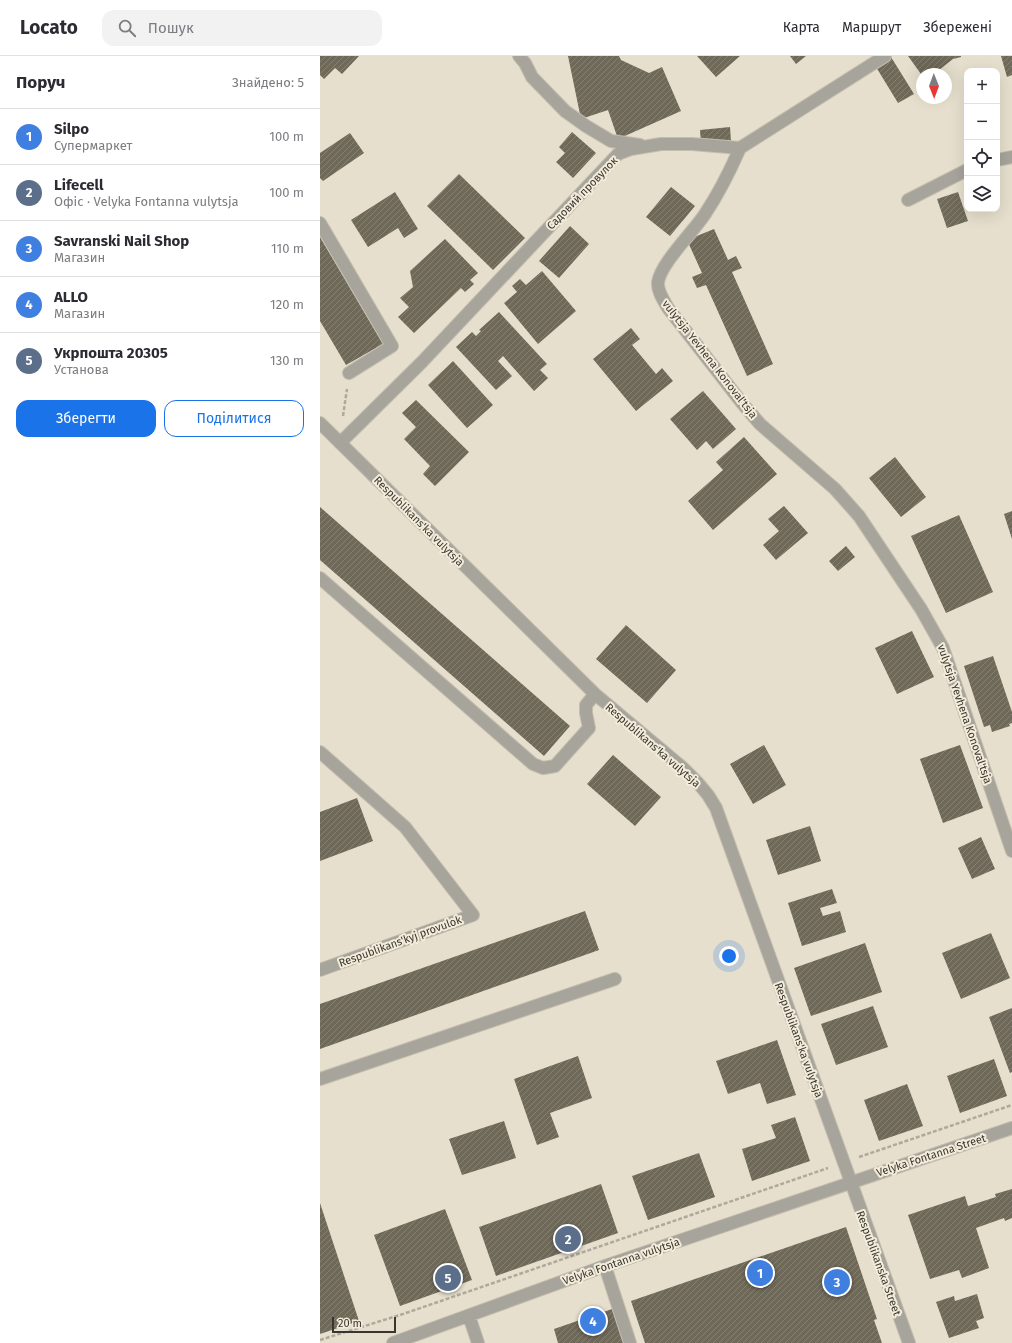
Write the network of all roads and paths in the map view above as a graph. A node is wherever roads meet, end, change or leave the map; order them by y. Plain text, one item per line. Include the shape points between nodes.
1 (519, 56) edge
2 (886, 56) edge
3 (647, 146) junction
4 (740, 148) junction
5 (1012, 157) edge
6 (1000, 159) edge
7 (964, 172) edge
8 (908, 200) dead end
9 (320, 223) edge
10 (349, 372) joint
11 (320, 423) edge
12 (340, 443) junction
13 (320, 578) edge
14 (595, 694) junction
15 (320, 752) edge
16 (1012, 851) edge
17 (320, 970) edge
18 (615, 979) dead end
19 (320, 1079) edge
20 (1012, 1105) edge
21 (1012, 1128) edge
22 (843, 1162) junction
23 (850, 1182) junction
24 (605, 1266) junction
25 (469, 1316) junction
26 (320, 1340) edge
27 (393, 1343) edge
28 (478, 1343) edge
29 (630, 1343) edge
30 (909, 1343) edge

1 - 3 street via 532,77 565,111 586,126 612,141
2 - 4 street
3 - 4 street, Садовий провулок via 692,144
3 - 12 street, Садовий провулок via 618,154 422,362
4 - 16 street, vulytsja Yevhena Konoval'tsja via 725,182 705,215 664,267 658,283 661,296 760,424 835,489 859,516 917,603 943,648
5 - 6 street
7 - 8 street
9 - 10 street via 392,346
10 - 12 path
11 - 12 street, Respublikans'ka vulytsja
12 - 14 street, Respublikans'ka vulytsja
13 - 14 street via 533,764 544,768 554,766 589,728 586,705
14 - 22 street, Respublikans'ka vulytsja via 682,768 708,795 716,808
15 - 17 street, Respublikans'kyj provulok via 405,827 472,915
18 - 19 street
20 - 22 path
21 - 23 street, Velyka Fontanna Street
22 - 23 street, Respublikans'ka vulytsja
22 - 26 path via 403,1314
23 - 24 street, Velyka Fontanna vulytsja
23 - 30 street, Respublikanska Street
24 - 25 street, Velyka Fontanna vulytsja
24 - 29 street
25 - 27 street, Velyka Fontanna vulytsja
25 - 28 street

